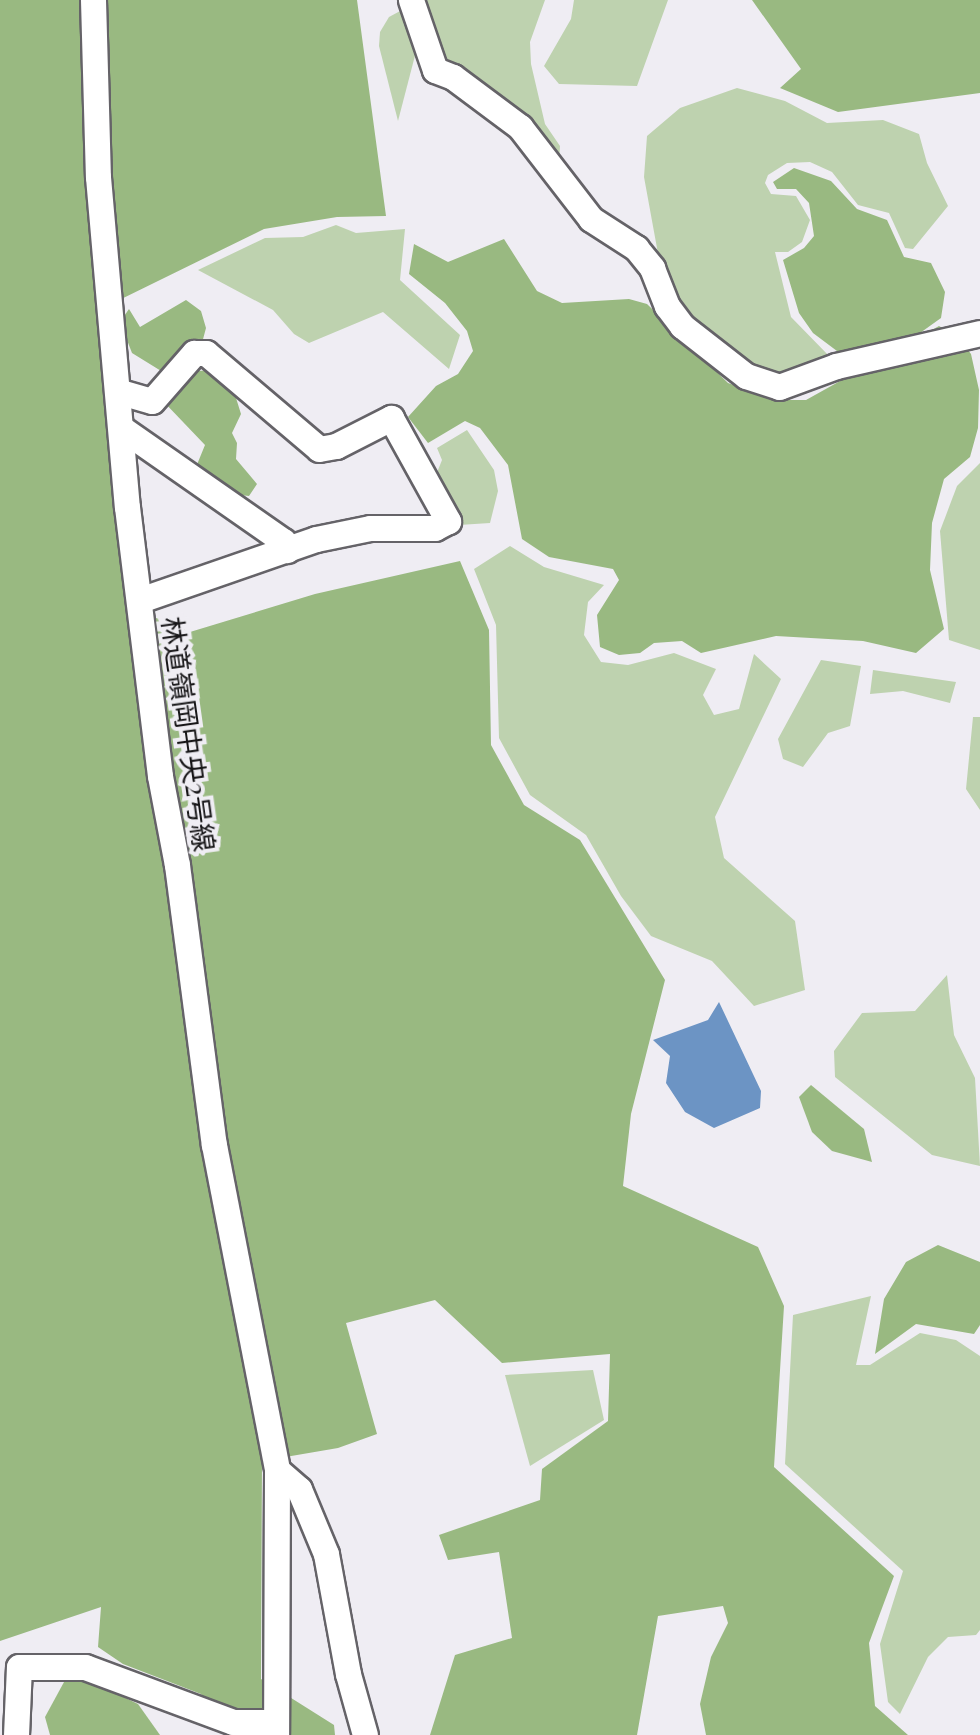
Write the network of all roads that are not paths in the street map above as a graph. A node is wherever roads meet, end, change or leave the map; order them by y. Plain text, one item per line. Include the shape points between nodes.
1 (93, 0) edge
2 (411, 0) edge
3 (980, 333) edge
4 (117, 391) junction
5 (122, 428) junction
6 (286, 550) junction
7 (140, 600) junction
8 (277, 1470) junction
9 (276, 1728) edge
10 (16, 1735) edge
11 (364, 1735) edge

1 - 4 street, 林道嶺岡中央2号線 via 98,177
2 - 3 street via 435,70 520,127 591,219 636,248 682,326 746,376 779,386
4 - 5 street, 林道嶺岡中央2号線
4 - 6 street via 152,401 194,353 206,353 319,449 391,418 448,522 370,528
5 - 6 street
5 - 7 street, 林道嶺岡中央2号線
6 - 7 street
7 - 8 street, 林道嶺岡中央2号線 via 214,1145
8 - 9 street, 林道嶺岡中央2号線
8 - 11 street via 298,1489 326,1554
9 - 10 street via 233,1722 86,1667 18,1667

